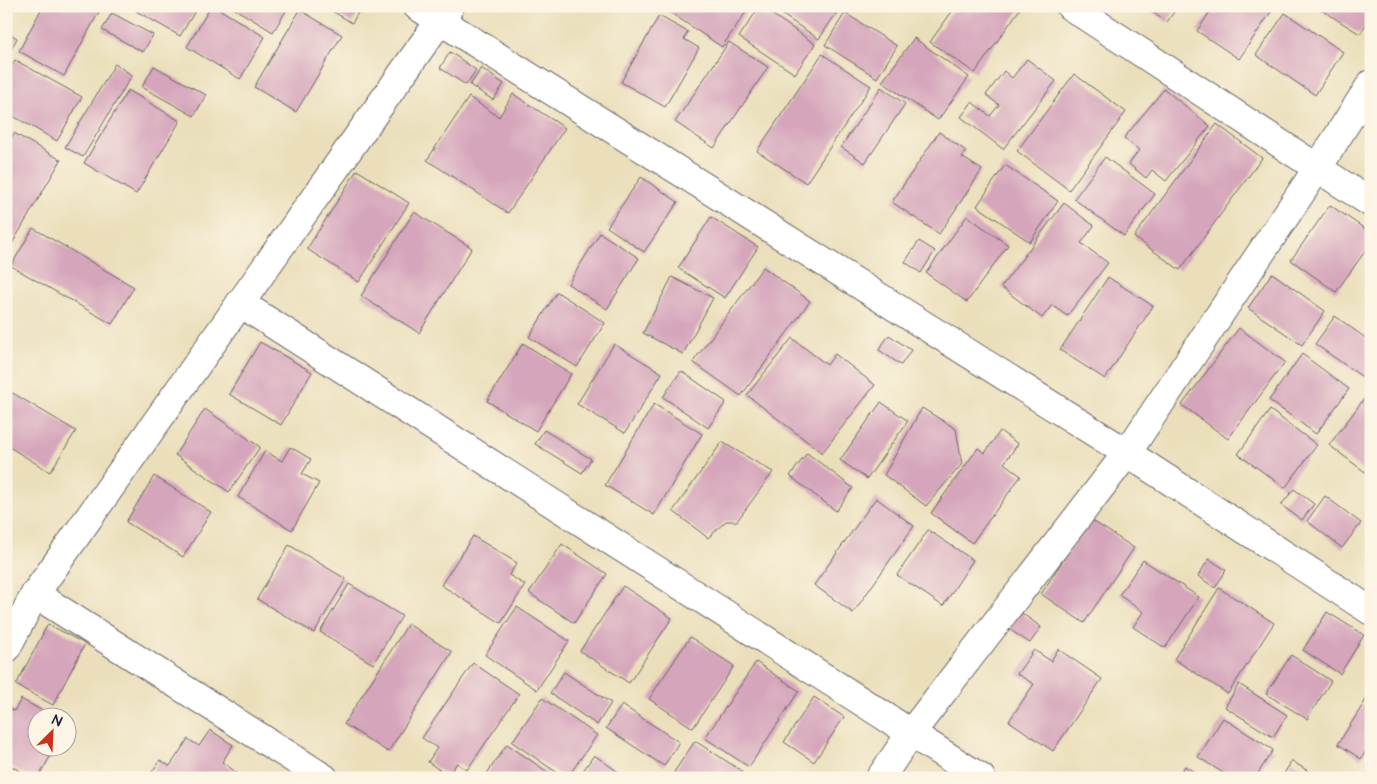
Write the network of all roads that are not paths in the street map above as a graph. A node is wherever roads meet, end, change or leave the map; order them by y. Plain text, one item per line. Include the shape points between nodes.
1 (1070, 6) edge
2 (435, 11) edge
3 (1371, 84) edge
4 (1317, 169) junction
5 (1371, 202) edge
6 (240, 303) junction
7 (1127, 453) junction
8 (35, 594) junction
9 (1371, 611) edge
10 (6, 648) edge
11 (912, 733) junction
12 (324, 778) edge
13 (880, 778) edge
14 (981, 778) edge

1 - 4 street
2 - 6 street
2 - 7 street
3 - 4 street
4 - 5 street
4 - 7 street
6 - 8 street
6 - 11 street
7 - 9 street
7 - 11 street
8 - 10 street
8 - 12 street
11 - 13 street
11 - 14 street

